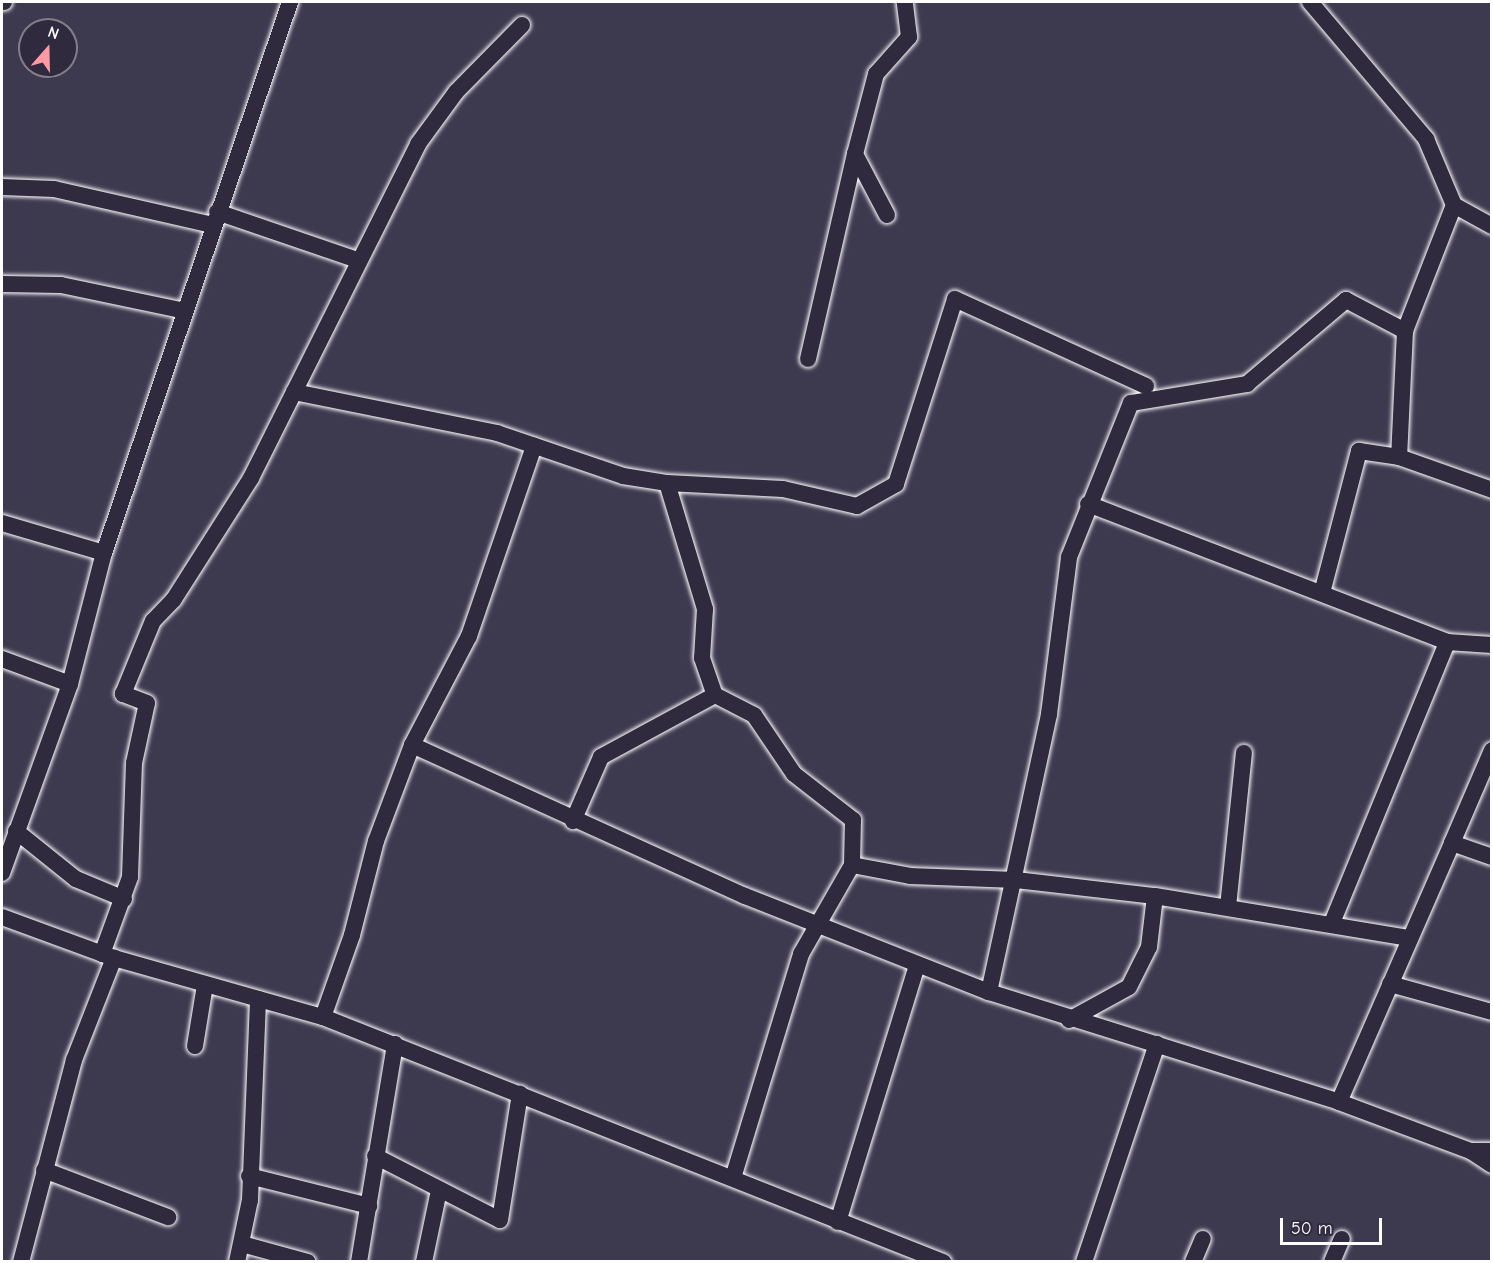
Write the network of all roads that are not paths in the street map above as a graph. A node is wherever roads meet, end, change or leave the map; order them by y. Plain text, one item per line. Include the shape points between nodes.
1 (290, 2) edge
2 (905, 2) edge
3 (1310, 2) edge
4 (522, 25) dead end
5 (855, 154) junction
6 (2, 187) edge
7 (1454, 205) junction
8 (887, 215) dead end
9 (215, 218) junction
10 (1491, 226) edge
11 (357, 260) junction
12 (2, 284) edge
13 (185, 310) junction
14 (1405, 331) junction
15 (808, 359) dead end
16 (1146, 386) dead end
17 (294, 392) junction
18 (534, 446) junction
19 (1399, 457) junction
20 (667, 483) junction
21 (1491, 490) edge
22 (1088, 504) junction
23 (2, 523) edge
24 (104, 553) junction
25 (1322, 593) junction
26 (1447, 642) junction
27 (1491, 645) edge
28 (2, 659) edge
29 (70, 684) junction
30 (715, 695) junction
31 (412, 745) junction
32 (1244, 753) dead end
33 (1489, 760) edge
34 (573, 820) junction
35 (16, 831) junction
36 (1452, 843) junction
37 (1491, 857) edge
38 (852, 865) junction
39 (2, 873) edge
40 (1016, 880) junction
41 (1155, 896) junction
42 (124, 899) junction
43 (1228, 907) junction
44 (2, 916) edge
45 (1332, 923) junction
46 (820, 928) junction
47 (1410, 938) junction
48 (108, 956) junction
49 (917, 965) junction
50 (1390, 984) junction
51 (205, 985) junction
52 (989, 992) junction
53 (258, 999) junction
54 (1491, 1012) edge
55 (323, 1017) junction
56 (1069, 1020) junction
57 (395, 1044) junction
58 (1157, 1044) junction
59 (195, 1046) dead end
60 (520, 1094) junction
61 (1339, 1102) junction
62 (1491, 1151) edge
63 (1471, 1152) junction
64 (375, 1156) junction
65 (1491, 1165) edge
66 (44, 1170) junction
67 (249, 1176) junction
68 (733, 1178) junction
69 (439, 1190) junction
70 (369, 1206) junction
71 (168, 1216) dead end
72 (838, 1222) junction
73 (1203, 1239) dead end
74 (1342, 1239) dead end
75 (242, 1244) junction
76 (21, 1262) edge
77 (237, 1262) edge
78 (308, 1262) edge
79 (359, 1262) edge
80 (424, 1262) edge
81 (943, 1262) edge
82 (1084, 1262) edge
83 (1193, 1262) edge
84 (1332, 1262) edge

1 - 9 street
2 - 5 street via 909,37 876,74
3 - 7 street via 1426,139
4 - 11 street via 456,92 418,144
5 - 8 street
5 - 15 street
6 - 9 street via 54,189
7 - 10 street
7 - 14 street
9 - 11 street
9 - 13 street
11 - 17 street
12 - 13 street via 61,285
13 - 24 street
14 - 19 street
14 - 22 street via 1346,300 1247,384 1131,403
16 - 20 street via 955,299 896,484 857,506 783,489
17 - 18 street
17 - 42 street via 251,478 174,599 153,621 123,694 147,703 134,763 132,848
18 - 20 street via 623,476
18 - 31 street via 469,636
19 - 21 street
19 - 25 street via 1359,451 1353,459
20 - 30 street via 705,609 702,658
22 - 25 street
22 - 40 street via 1069,557 1049,714
23 - 24 street
24 - 29 street
25 - 26 street
26 - 27 street
26 - 45 street
28 - 29 street
29 - 35 street
30 - 34 street via 601,758
30 - 38 street via 754,715 794,774 853,820
31 - 34 street
31 - 55 street via 376,841 352,935
32 - 43 street
33 - 36 street
34 - 46 street
35 - 39 street
35 - 42 street via 76,879
36 - 37 street
36 - 47 street
38 - 40 street via 910,876
38 - 46 street
40 - 41 street
40 - 52 street
41 - 43 street
41 - 56 street via 1149,947 1129,987
42 - 48 street
43 - 45 street
44 - 48 street
45 - 47 street
46 - 49 street
46 - 68 street via 801,954
47 - 50 street
48 - 51 street
48 - 66 street
49 - 52 street
49 - 72 street
50 - 54 street
50 - 61 street
51 - 53 street
51 - 59 street
52 - 56 street
53 - 55 street
53 - 67 street
55 - 57 street
56 - 58 street
57 - 60 street
57 - 64 street
58 - 61 street
58 - 82 street
60 - 68 street
60 - 69 street via 500,1220
61 - 63 street
62 - 63 street
63 - 65 street
64 - 69 street
64 - 70 street
66 - 71 street
66 - 76 street
67 - 70 street
67 - 75 street
68 - 72 street
69 - 80 street
70 - 79 street
72 - 81 street
73 - 83 street
74 - 84 street
75 - 77 street
75 - 78 street

